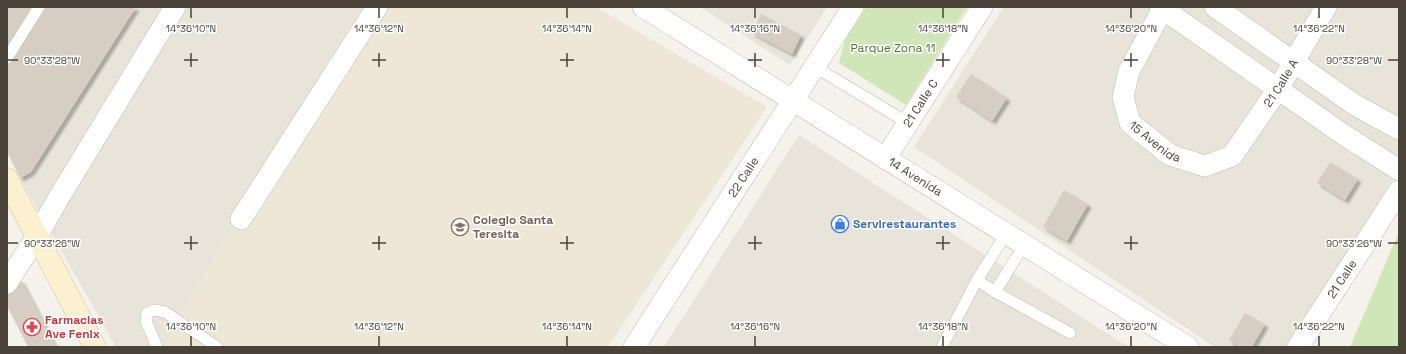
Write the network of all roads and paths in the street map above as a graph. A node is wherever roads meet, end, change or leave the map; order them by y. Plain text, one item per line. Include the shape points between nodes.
1 (39, 7) edge
2 (175, 7) edge
3 (377, 7) edge
4 (643, 7) edge
5 (853, 7) edge
6 (982, 7) edge
7 (1215, 7) edge
8 (1326, 7) edge
9 (1162, 8) edge
10 (7, 56) edge
11 (1294, 62) junction
12 (815, 67) junction
13 (1278, 89) junction
14 (792, 101) junction
15 (908, 123) junction
16 (1399, 129) edge
17 (1232, 156) joint
18 (885, 159) junction
19 (1399, 170) edge
20 (7, 179) edge
21 (1399, 192) edge
22 (241, 219) dead end
23 (1006, 234) junction
24 (37, 236) junction
25 (1024, 245) junction
26 (977, 280) junction
27 (7, 283) edge
28 (995, 292) junction
29 (1070, 333) dead end
30 (95, 347) edge
31 (157, 347) edge
32 (217, 347) edge
33 (634, 347) edge
34 (942, 347) edge
35 (1188, 347) edge
36 (1298, 347) edge

1 - 10 lane
2 - 24 street
3 - 22 street
4 - 14 street, 14 Avenida
5 - 12 street, 22 Calle
6 - 15 street, 21 Calle C
7 - 11 street
8 - 11 street, 21 Calle A
9 - 13 street
9 - 17 street, 15 Avenida via 1129,71 1123,97 1130,123 1170,155 1205,166
11 - 13 street, 21 Calle A
11 - 16 street via 1356,105
12 - 14 street, 22 Calle
12 - 15 lane
13 - 17 street, 21 Calle A
13 - 19 street
14 - 18 street, 14 Avenida
14 - 33 street, 22 Calle
15 - 18 street, 21 Calle C
18 - 23 street, 14 Avenida
20 - 24 main road
21 - 36 street, 21 Calle
23 - 25 street, 14 Avenida
23 - 26 lane
24 - 27 street
24 - 30 main road
25 - 28 lane
25 - 35 street, 14 Avenida
26 - 28 lane
26 - 34 lane
28 - 29 lane
31 - 32 lane via 146,320 147,313 155,310 165,312

